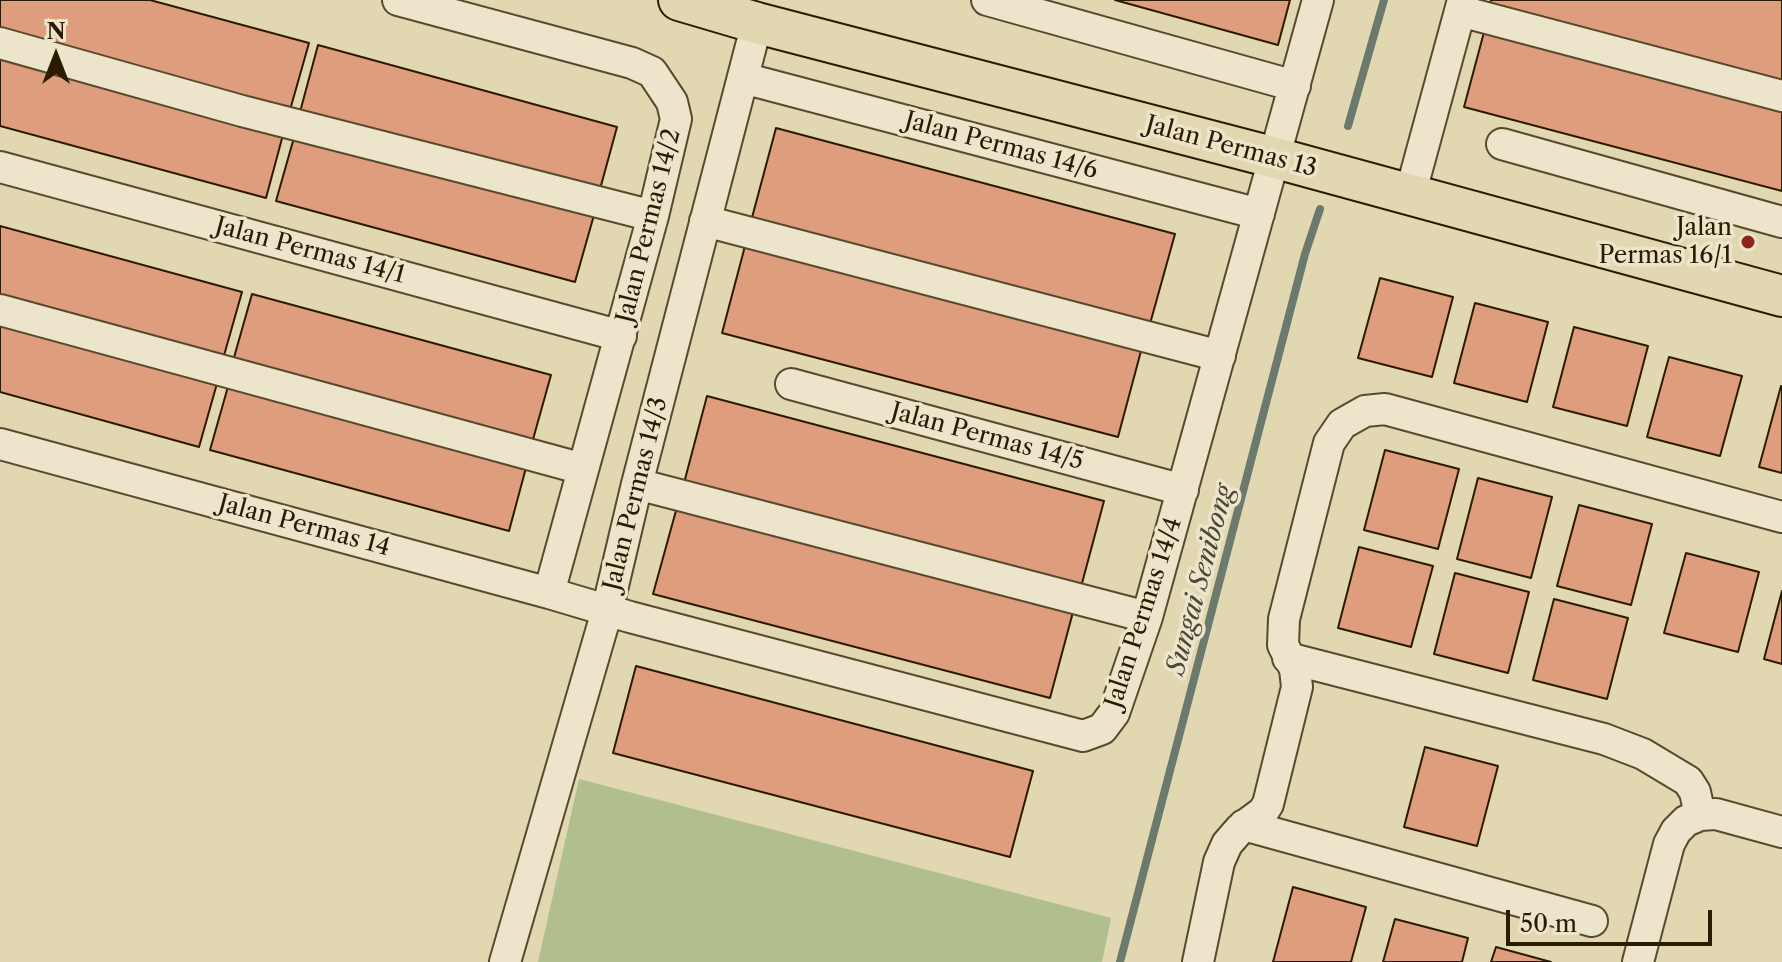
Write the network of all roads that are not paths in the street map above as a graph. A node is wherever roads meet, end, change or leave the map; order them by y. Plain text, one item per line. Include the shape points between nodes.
1 (398, 0) edge
2 (987, 0) edge
3 (1318, 0) edge
4 (689, 1) edge
5 (1462, 6) edge
6 (757, 23) junction
7 (0, 43) edge
8 (743, 78) junction
9 (1295, 86) junction
10 (1782, 96) edge
11 (1502, 144) dead end
12 (1276, 158) junction
13 (0, 167) edge
14 (1410, 195) junction
15 (1259, 214) junction
16 (653, 216) junction
17 (705, 221) junction
18 (1782, 222) edge
19 (1782, 296) edge
20 (0, 310) edge
21 (621, 336) junction
22 (1220, 356) junction
23 (791, 384) dead end
24 (0, 444) edge
25 (583, 469) junction
26 (637, 484) junction
27 (1183, 490) junction
28 (1782, 517) edge
29 (549, 593) junction
30 (607, 611) junction
31 (1147, 617) junction
32 (1288, 658) junction
33 (1700, 815) junction
34 (1244, 825) junction
35 (1782, 832) edge
36 (1592, 921) dead end
37 (505, 962) edge
38 (1198, 962) edge
39 (1638, 962) edge

1 - 16 street, Jalan Permas 14/2 via 652,72 672,102 676,119
2 - 9 street
3 - 9 street, Jalan Permas 14/4
4 - 6 main road, Jalan Permas 13
5 - 10 street
5 - 14 street
6 - 8 street, Jalan Permas 14/3
6 - 12 main road, Jalan Permas 13
7 - 16 street
8 - 15 street, Jalan Permas 14/6
8 - 17 street, Jalan Permas 14/3
9 - 12 street, Jalan Permas 14/4
11 - 18 street
12 - 14 main road, Jalan Permas 13
12 - 15 street, Jalan Permas 14/4
13 - 21 street, Jalan Permas 14/1
14 - 19 main road, Jalan Permas 13
15 - 22 street, Jalan Permas 14/4
16 - 21 street, Jalan Permas 14/2
17 - 22 street
17 - 26 street, Jalan Permas 14/3
20 - 25 street
21 - 25 street, Jalan Permas 14/2
22 - 27 street, Jalan Permas 14/4
23 - 27 street, Jalan Permas 14/5
24 - 29 street, Jalan Permas 14
25 - 29 street, Jalan Permas 14/2
26 - 30 street, Jalan Permas 14/3
26 - 31 street
27 - 31 street, Jalan Permas 14/4
28 - 32 street via 1385,409 1365,411 1342,424 1329,443 1284,619
29 - 30 street, Jalan Permas 14
30 - 31 street, Jalan Permas 14/4 via 1083,736 1102,729 1114,713
30 - 37 street, Jalan Permas 14/3
32 - 33 street via 1604,739 1643,754 1688,781
32 - 34 street via 1297,687 1268,804
33 - 35 street via 1716,814
33 - 39 street via 1686,821 1669,844
34 - 36 street
34 - 38 street via 1219,862

